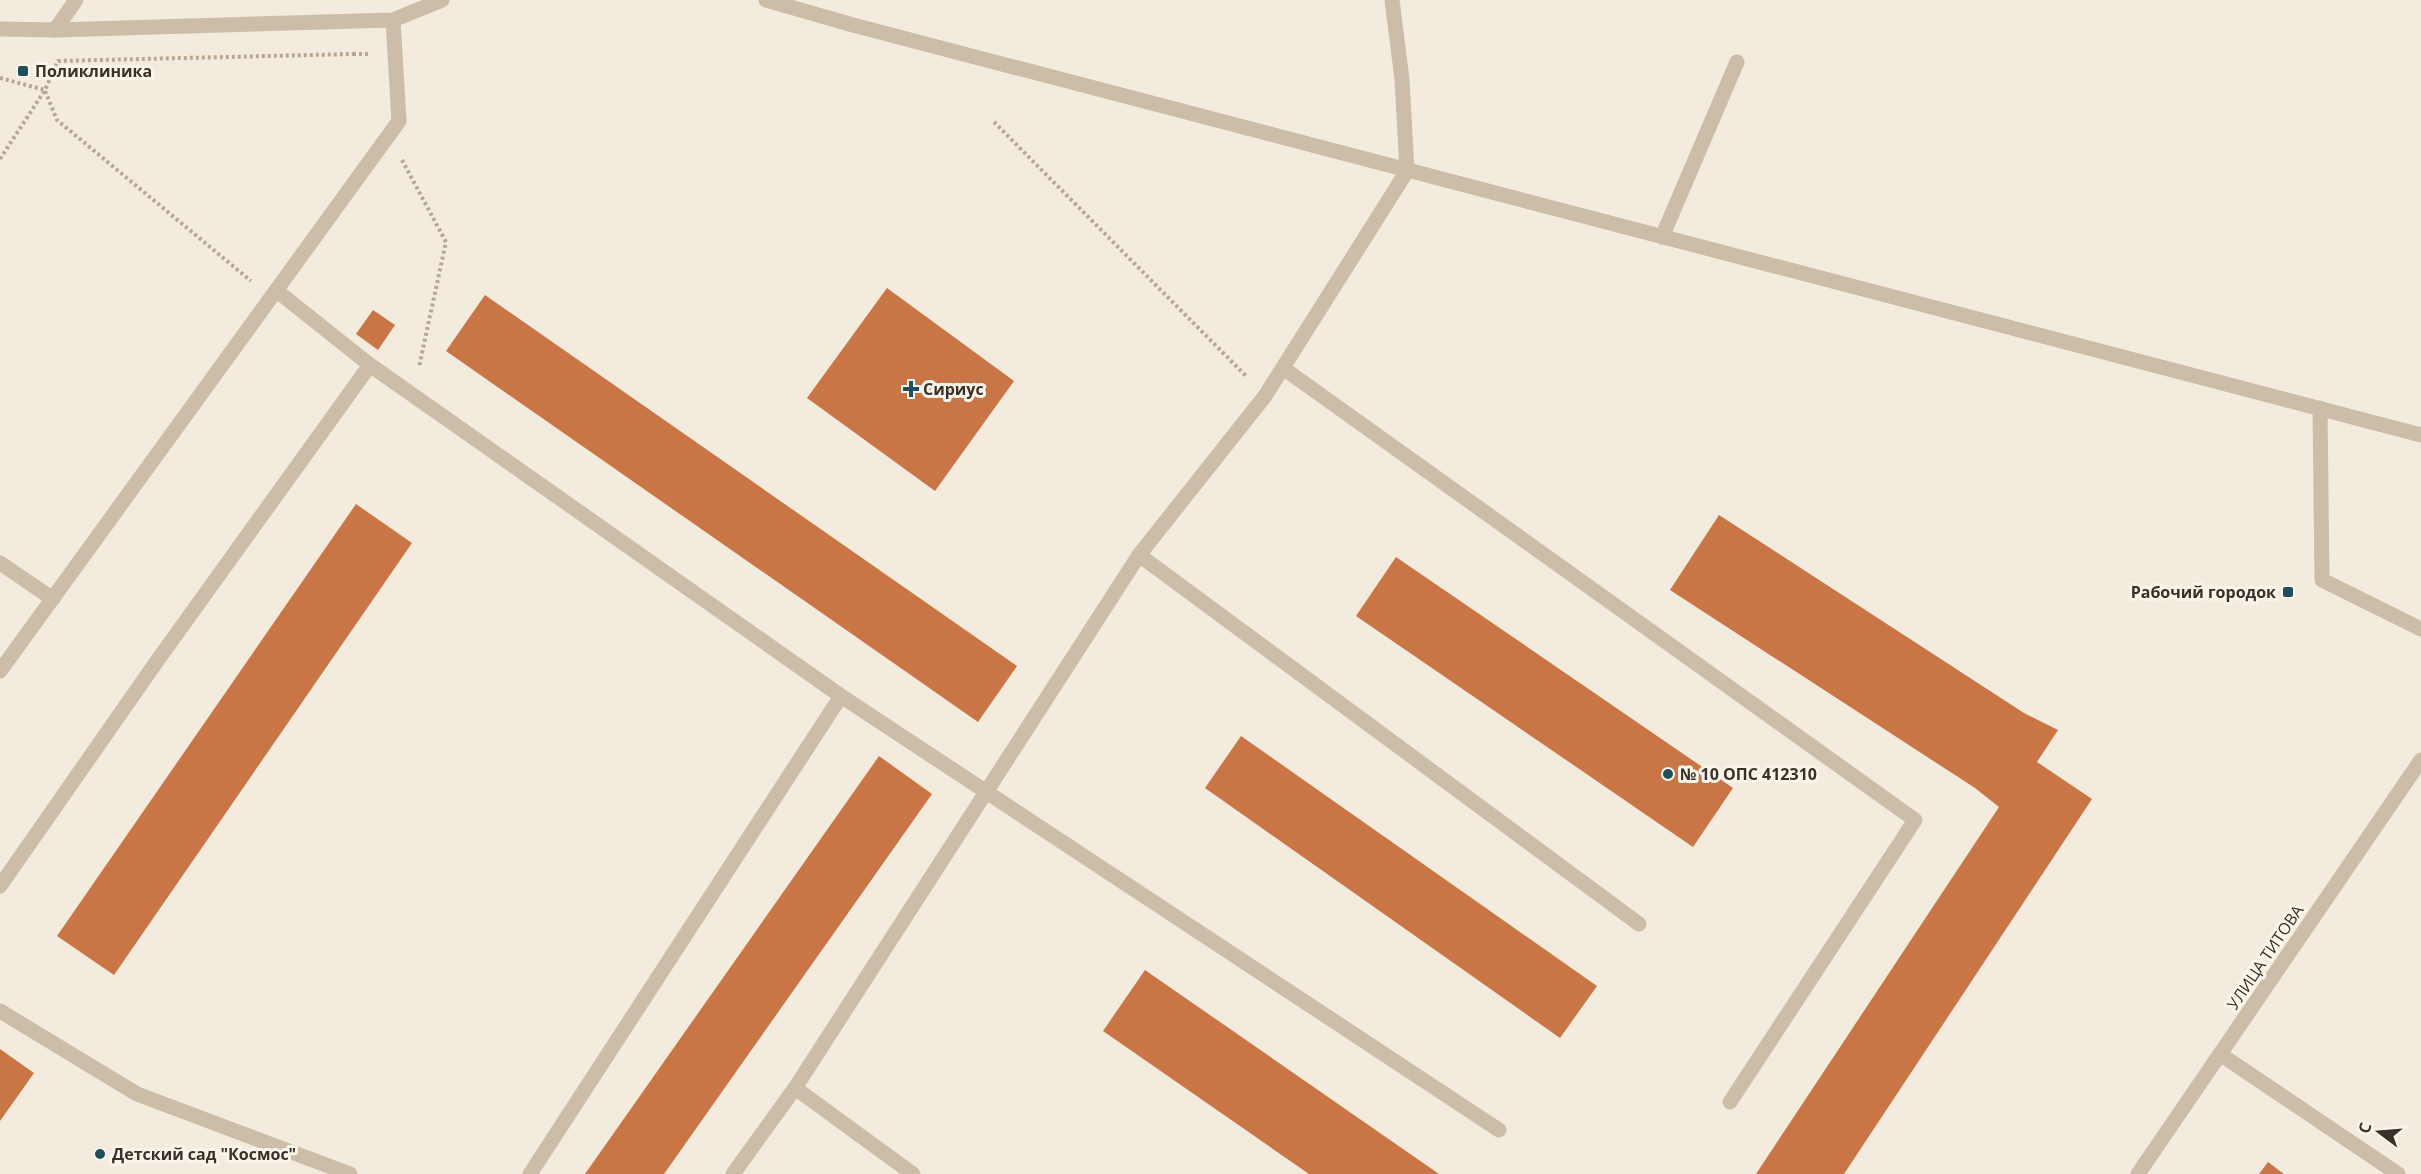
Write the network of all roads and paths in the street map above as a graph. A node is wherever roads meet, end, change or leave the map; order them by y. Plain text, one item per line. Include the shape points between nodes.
1 (76, 0) edge
2 (442, 0) edge
3 (766, 0) edge
4 (1392, 0) edge
5 (393, 20) junction
6 (0, 29) edge
7 (55, 30) junction
8 (353, 54) dead end
9 (1737, 62) dead end
10 (0, 78) edge
11 (45, 90) junction
12 (399, 121) junction
13 (993, 122) dead end
14 (0, 159) edge
15 (1407, 171) junction
16 (1662, 237) junction
17 (275, 294) junction
18 (370, 365) junction
19 (1283, 368) junction
20 (413, 394) junction
21 (1265, 396) junction
22 (2320, 408) junction
23 (2421, 435) edge
24 (1139, 555) junction
25 (0, 563) edge
26 (53, 599) junction
27 (2421, 629) edge
28 (0, 671) edge
29 (841, 696) junction
30 (2421, 760) edge
31 (986, 794) junction
32 (0, 886) edge
33 (1639, 924) dead end
34 (0, 1011) edge
35 (2220, 1054) junction
36 (795, 1088) junction
37 (1730, 1102) dead end
38 (1499, 1130) dead end
39 (350, 1174) edge
40 (530, 1174) edge
41 (733, 1174) edge
42 (913, 1174) edge
43 (2138, 1174) edge
44 (2398, 1174) edge

1 - 7 street
2 - 5 street
3 - 15 street
4 - 15 street via 1402,79
5 - 7 street
5 - 12 street
6 - 7 street
8 - 11 path via 58,61
9 - 16 street
10 - 11 path
11 - 14 path
11 - 17 path via 57,120 235,269
12 - 17 street
12 - 20 path via 400,157 446,242
13 - 21 path
15 - 16 street
15 - 19 street
16 - 22 street
17 - 18 street
17 - 26 street
18 - 20 street
18 - 32 street
19 - 21 street
19 - 37 street via 1915,820
20 - 29 street
21 - 24 street
22 - 23 street
22 - 27 street via 2322,580
24 - 31 street
24 - 33 street
25 - 26 street
26 - 28 street
29 - 31 street
29 - 40 street
30 - 35 street, УЛИЦА ТИТОВА
31 - 36 street
31 - 38 street
34 - 39 street via 137,1094
35 - 43 street, УЛИЦА ТИТОВА
35 - 44 street
36 - 41 street
36 - 42 street

